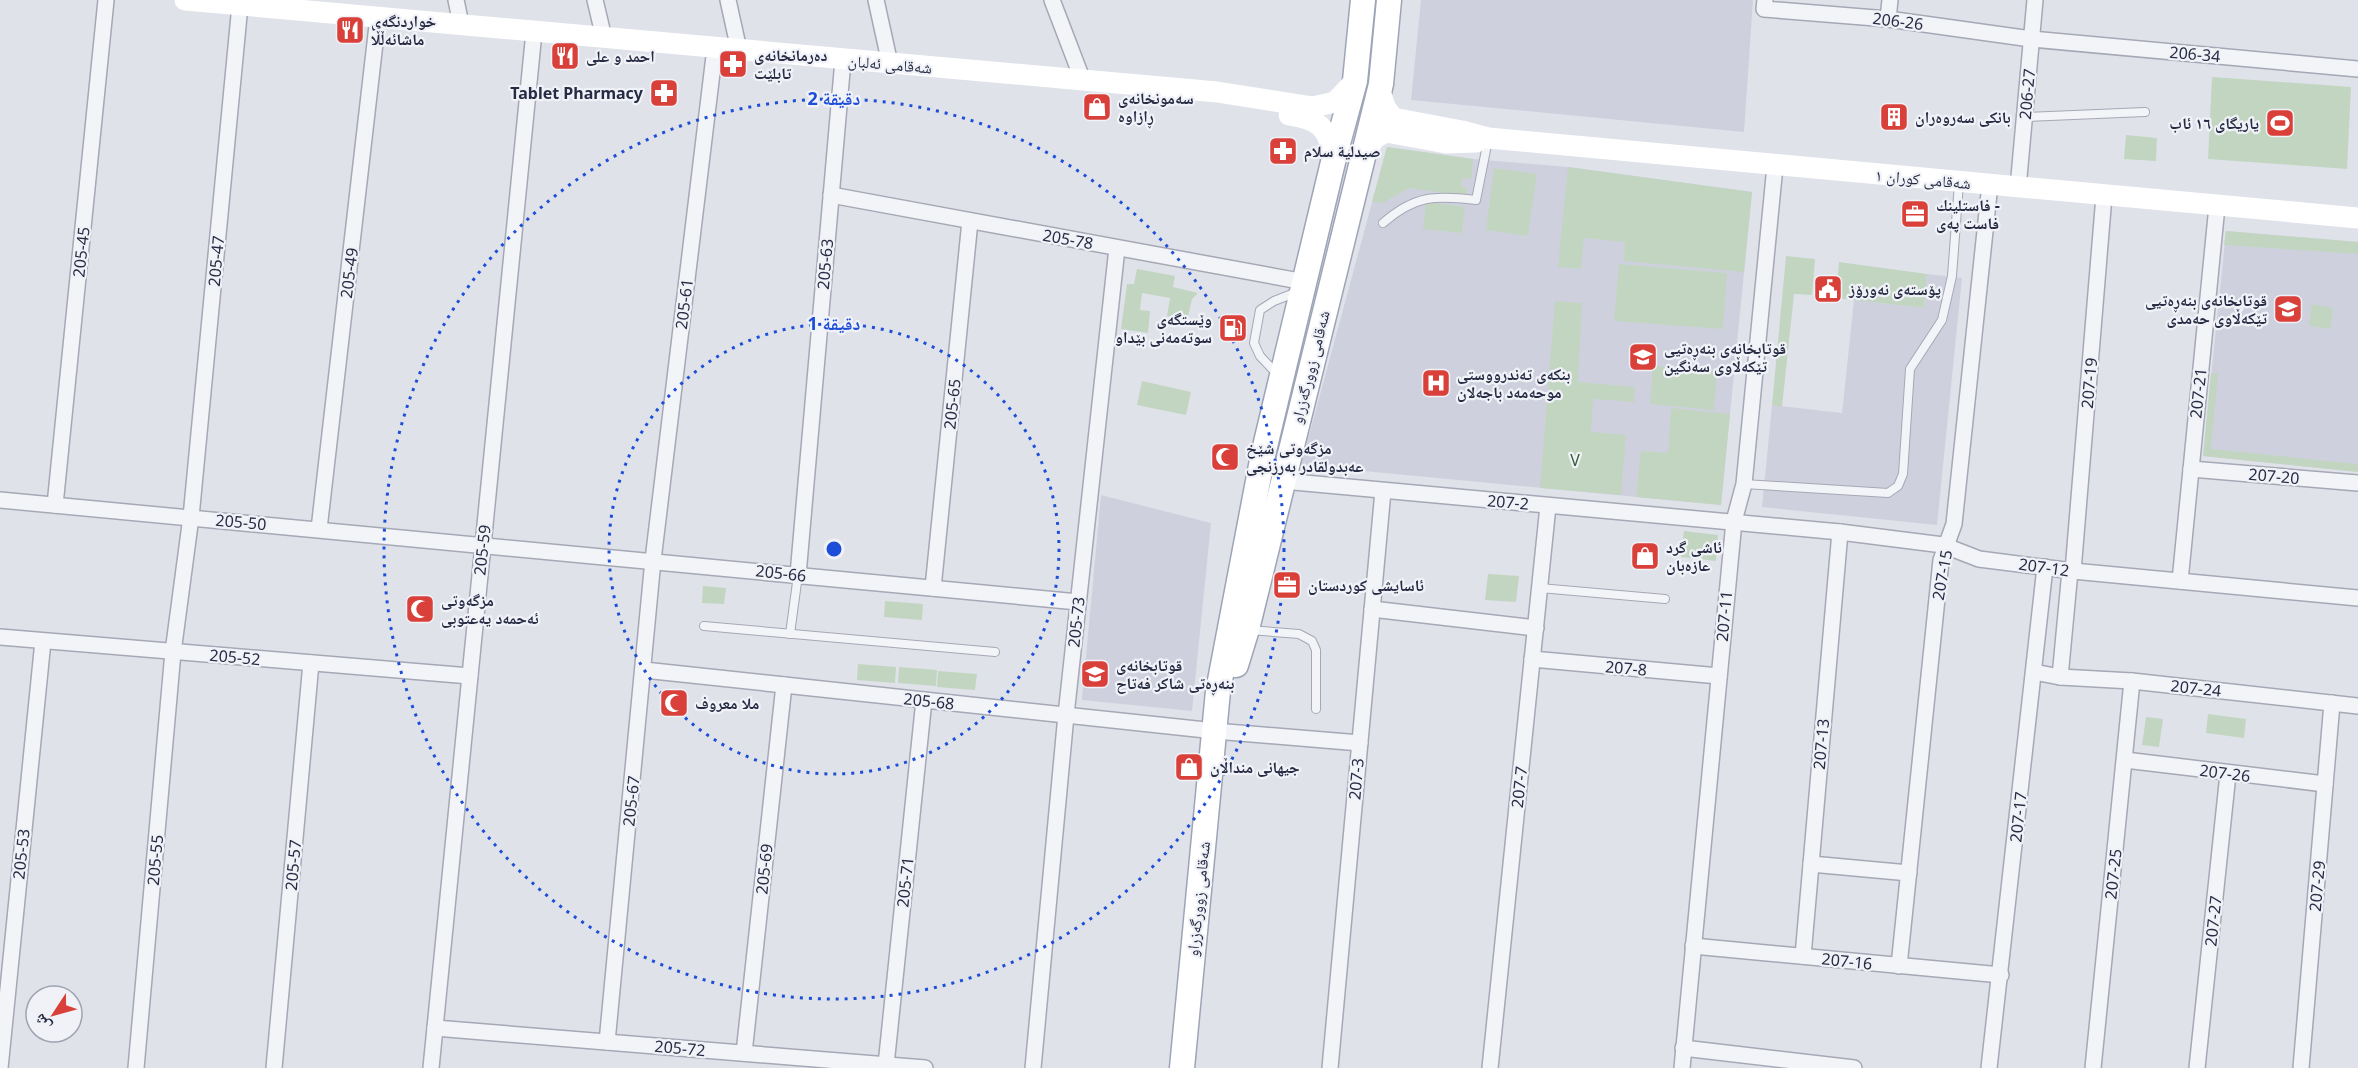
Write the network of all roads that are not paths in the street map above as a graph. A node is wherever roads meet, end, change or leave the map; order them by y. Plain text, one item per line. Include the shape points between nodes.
1 (106, 0) edge
2 (184, 0) edge
3 (456, 0) edge
4 (595, 0) edge
5 (728, 0) edge
6 (876, 0) edge
7 (1052, 0) edge
8 (1364, 0) edge
9 (1389, 0) edge
10 (1890, 0) edge
11 (2035, 0) edge
12 (1764, 4) edge
13 (240, 5) junction
14 (317, 6) edge
15 (378, 17) junction
16 (1888, 19) junction
17 (461, 24) junction
18 (534, 32) junction
19 (604, 38) junction
20 (2031, 39) junction
21 (715, 48) junction
22 (739, 50) junction
23 (843, 60) junction
24 (890, 64) junction
25 (2358, 69) edge
26 (1083, 81) junction
27 (1355, 81) junction
28 (1380, 91) junction
29 (1202, 92) junction
30 (2145, 112) dead end
31 (2025, 117) junction
32 (1488, 138) junction
33 (1334, 158) junction
34 (1362, 158) junction
35 (1775, 166) junction
36 (1959, 182) junction
37 (1990, 184) junction
38 (2018, 188) junction
39 (831, 195) junction
40 (2104, 196) junction
41 (2217, 206) junction
42 (2358, 218) edge
43 (970, 221) junction
44 (1383, 223) dead end
45 (1117, 248) junction
46 (1305, 286) junction
47 (1282, 380) junction
48 (2191, 469) junction
49 (1283, 481) junction
50 (2358, 483) edge
51 (1744, 484) junction
52 (1383, 490) junction
53 (0, 500) edge
54 (55, 505) junction
55 (1548, 506) junction
56 (191, 517) junction
57 (1734, 521) junction
58 (319, 529) junction
59 (1840, 531) junction
60 (483, 544) junction
61 (1945, 546) junction
62 (654, 560) junction
63 (2045, 567) junction
64 (2072, 571) junction
65 (798, 575) junction
66 (2180, 581) junction
67 (933, 588) junction
68 (1540, 588) junction
69 (2358, 598) edge
70 (1665, 599) dead end
71 (1078, 602) junction
72 (1372, 609) junction
73 (704, 626) dead end
74 (1536, 628) junction
75 (1247, 630) junction
76 (790, 634) junction
77 (0, 637) edge
78 (43, 641) junction
79 (174, 652) junction
80 (995, 652) dead end
81 (1532, 659) junction
82 (311, 663) junction
83 (644, 670) junction
84 (2034, 672) junction
85 (470, 676) junction
86 (1719, 676) junction
87 (2060, 677) junction
88 (2132, 681) junction
89 (784, 685) junction
90 (924, 700) junction
91 (2332, 703) junction
92 (2358, 706) edge
93 (1316, 709) dead end
94 (1066, 715) junction
95 (1215, 731) junction
96 (1360, 743) junction
97 (2125, 760) junction
98 (2228, 774) junction
99 (2325, 784) junction
100 (1811, 864) junction
101 (1909, 873) junction
102 (1693, 946) junction
103 (1803, 956) junction
104 (1899, 966) junction
105 (2001, 975) junction
106 (435, 1028) junction
107 (607, 1042) junction
108 (1683, 1048) junction
109 (744, 1053) junction
110 (886, 1065) junction
111 (1830, 1067) edge
112 (0, 1068) edge
113 (136, 1068) edge
114 (274, 1068) edge
115 (431, 1068) edge
116 (925, 1068) edge
117 (1033, 1068) edge
118 (1182, 1068) edge
119 (1330, 1068) edge
120 (1490, 1068) edge
121 (1682, 1068) edge
122 (1854, 1068) edge
123 (1989, 1068) edge
124 (2093, 1068) edge
125 (2197, 1068) edge
126 (2301, 1068) edge

1 - 54 street, 205-45
2 - 13 street, شەقامی ئەلبان
3 - 17 street
4 - 19 street
5 - 22 street
6 - 24 street
7 - 26 street
8 - 27 main road, شەقامی زوورگەزراو
9 - 28 main road, شەقامی زوورگەزراو
10 - 16 street
11 - 20 street, 206-27
12 - 16 street, 206-26
13 - 14 street, شەقامی ئەلبان
13 - 56 street, 205-47
14 - 15 street, شەقامی ئەلبان
15 - 17 street, شەقامی ئەلبان
15 - 58 street, 205-49
16 - 20 street, 206-26
17 - 18 street, شەقامی ئەلبان
18 - 19 street, شەقامی ئەلبان
18 - 60 street, 205-59
19 - 21 street, شەقامی ئەلبان
20 - 25 street, 206-34
20 - 31 street, 206-27
21 - 22 street, شەقامی ئەلبان
21 - 62 street, 205-61
22 - 23 street, شەقامی ئەلبان
23 - 24 street, شەقامی ئەلبان
23 - 39 street, 205-63
24 - 26 street, شەقامی ئەلبان
26 - 29 street, شەقامی ئەلبان
27 - 29 street, شەقامی ئەلبان via 1335,102 1313,107
27 - 33 main road, شەقامی زوورگەزراو
28 - 32 street, شەقامی کوران ١ via 1393,118
28 - 34 main road, شەقامی زوورگەزراو
29 - 33 street, شەقامی ئەلبان via 1228,104 1311,119 1324,129
30 - 31 lane
31 - 38 street, 206-27
32 - 34 street, شەقامی کوران ١ via 1446,143 1386,132 1375,138
32 - 35 street, شەقامی کوران ١
32 - 44 lane via 1476,200 1421,199 1399,209
33 - 46 main road, شەقامی زوورگەزراو
34 - 49 main road, شەقامی زوورگەزراو
35 - 36 street, شەقامی کوران ١
35 - 51 street, 207-11
36 - 37 street, شەقامی کوران ١
36 - 51 lane via 1952,276 1942,320 1911,369 1904,474 1898,486 1888,493
37 - 38 street, شەقامی کوران ١
37 - 61 street, 207-15 via 1954,524
38 - 40 street, شەقامی کوران ١
39 - 43 street, 205-78
39 - 65 street, 205-63
40 - 41 street, شەقامی کوران ١
40 - 64 street, 207-19
41 - 42 street, شەقامی کوران ١
41 - 48 street, 207-21
43 - 45 street, 205-78
43 - 67 street, 205-65
45 - 46 street, 205-78
45 - 71 street, 205-73
46 - 47 main road, شەقامی زوورگەزراو
46 - 47 lane via 1260,310 1254,343 1260,356
47 - 95 main road, شەقامی زوورگەزراو via 1249,523 1218,691
48 - 50 street, 207-20
48 - 66 street, 207-21
49 - 52 street, 207-2
49 - 75 main road, شەقامی زوورگەزراو
51 - 57 street, 207-11
52 - 55 street, 207-2
52 - 72 street, 207-3
53 - 54 street, 205-50
54 - 56 street, 205-50
55 - 57 street, 207-2
55 - 68 street, 207-7
56 - 58 street, 205-50
56 - 79 street, 205-47
57 - 59 street, 207-12
57 - 86 street, 207-11
58 - 60 street, 205-50
59 - 61 street, 207-12
59 - 100 street, 207-13
60 - 62 street, 205-66
60 - 85 street, 205-59
61 - 63 street, 207-12 via 1979,559
61 - 101 street, 207-15
62 - 65 street, 205-66
62 - 83 street, 205-67
63 - 64 street, 207-12
63 - 84 street, 207-17
64 - 66 street, 207-12
64 - 87 street
65 - 67 street, 205-66
65 - 76 lane
66 - 69 street, 207-12
67 - 71 street, 205-66
68 - 70 lane
68 - 74 street, 207-7
71 - 94 street, 205-73
72 - 74 street
72 - 96 street, 207-3
73 - 76 lane
74 - 81 street, 207-7
75 - 93 lane via 1299,634 1312,641 1316,651
75 - 95 main road, شەقامی زوورگەزراو
76 - 80 lane
77 - 78 street, 205-52
78 - 79 street, 205-52
78 - 112 street, 205-53
79 - 82 street, 205-52
79 - 113 street, 205-55
81 - 86 street, 207-8
81 - 120 street, 207-7
82 - 85 street, 205-52
82 - 114 street, 205-57
83 - 89 street, 205-68
83 - 107 street, 205-67
84 - 87 street, 207-24
84 - 105 street, 207-17
85 - 106 street, 205-59
86 - 102 street, 207-11
87 - 88 street, 207-24
88 - 91 street, 207-24
88 - 97 street, 207-25
89 - 90 street, 205-68
89 - 109 street, 205-69
90 - 94 street, 205-68
90 - 110 street, 205-71
91 - 92 street, 207-24
91 - 99 street, 207-29
94 - 95 street, 205-68
94 - 117 street, 205-73
95 - 96 street, 205-68
95 - 118 main road, شەقامی زوورگەزراو
96 - 119 street, 207-3
97 - 98 street, 207-26
97 - 124 street, 207-25
98 - 99 street, 207-26
98 - 125 street, 207-27
99 - 126 street, 207-29
100 - 101 street
100 - 103 street, 207-13
101 - 104 street, 207-15
102 - 103 street, 207-16
102 - 108 street, 207-11
103 - 104 street, 207-16
104 - 105 street, 207-16
105 - 123 street, 207-17
106 - 107 street, 205-72
106 - 115 street, 205-59
107 - 109 street, 205-72
108 - 111 street
108 - 121 street, 207-11
109 - 110 street, 205-72
110 - 116 street, 205-72
111 - 122 street

